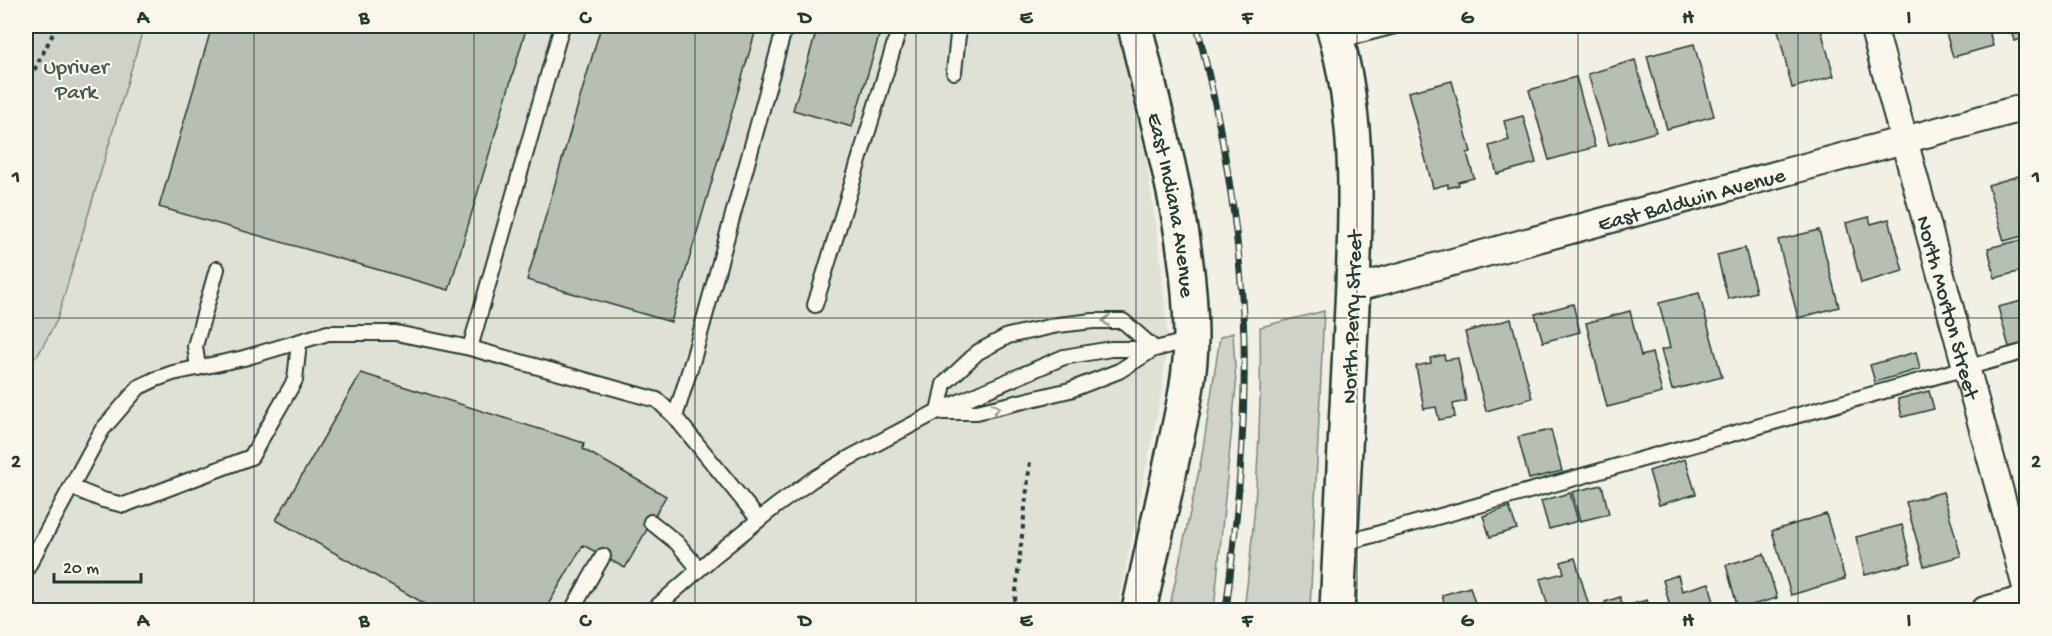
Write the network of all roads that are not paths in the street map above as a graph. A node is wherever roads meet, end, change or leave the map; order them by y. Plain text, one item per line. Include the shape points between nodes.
1 (562, 26) edge
2 (785, 26) edge
3 (900, 26) edge
4 (959, 26) edge
5 (1135, 26) edge
6 (1395, 26) edge
7 (1873, 26) edge
8 (1335, 33) edge
9 (954, 72) dead end
10 (2026, 107) edge
11 (1904, 140) junction
12 (217, 268) dead end
13 (1353, 289) junction
14 (815, 305) dead end
15 (1191, 340) junction
16 (298, 343) junction
17 (470, 348) junction
18 (1155, 349) junction
19 (2026, 351) edge
20 (1966, 367) junction
21 (198, 368) junction
22 (938, 411) junction
23 (675, 417) junction
24 (68, 492) junction
25 (759, 520) junction
26 (651, 522) dead end
27 (1341, 544) junction
28 (603, 556) dead end
29 (699, 569) junction
30 (26, 570) edge
31 (2026, 587) edge
32 (2026, 599) edge
33 (572, 610) edge
34 (653, 610) edge
35 (1139, 610) edge
36 (1337, 610) edge
37 (1985, 610) edge

1 - 17 lane
2 - 23 lane
3 - 14 lane
4 - 9 lane
5 - 15 street, East Indiana Avenue via 1183,241
6 - 8 lane
7 - 11 street, North Morton Street
8 - 13 street, North Perry Street via 1347,86 1354,154
10 - 11 street, East Baldwin Avenue
11 - 13 street, East Baldwin Avenue
11 - 20 street, North Morton Street
12 - 21 lane via 195,346
13 - 27 street, North Perry Street
15 - 18 lane
15 - 35 street, East Indiana Avenue via 1186,387
16 - 17 lane via 328,333 396,333
16 - 21 lane
16 - 24 lane via 295,380 251,457 124,505
17 - 23 lane via 657,400
18 - 22 lane via 1111,349 1064,357
22 -> 18 lane via 977,412 1071,390 1119,371
18 -> 22 lane via 1123,321 1058,325 1008,336 978,352 944,384
19 - 20 lane
20 - 27 lane
20 - 31 street, North Morton Street
21 - 24 lane via 139,387 102,430
22 - 25 lane via 813,480
23 - 25 lane
24 - 30 lane
25 - 29 lane
26 - 29 lane via 677,543
27 - 36 street, North Perry Street
28 - 33 lane
29 - 34 lane
32 - 37 street

